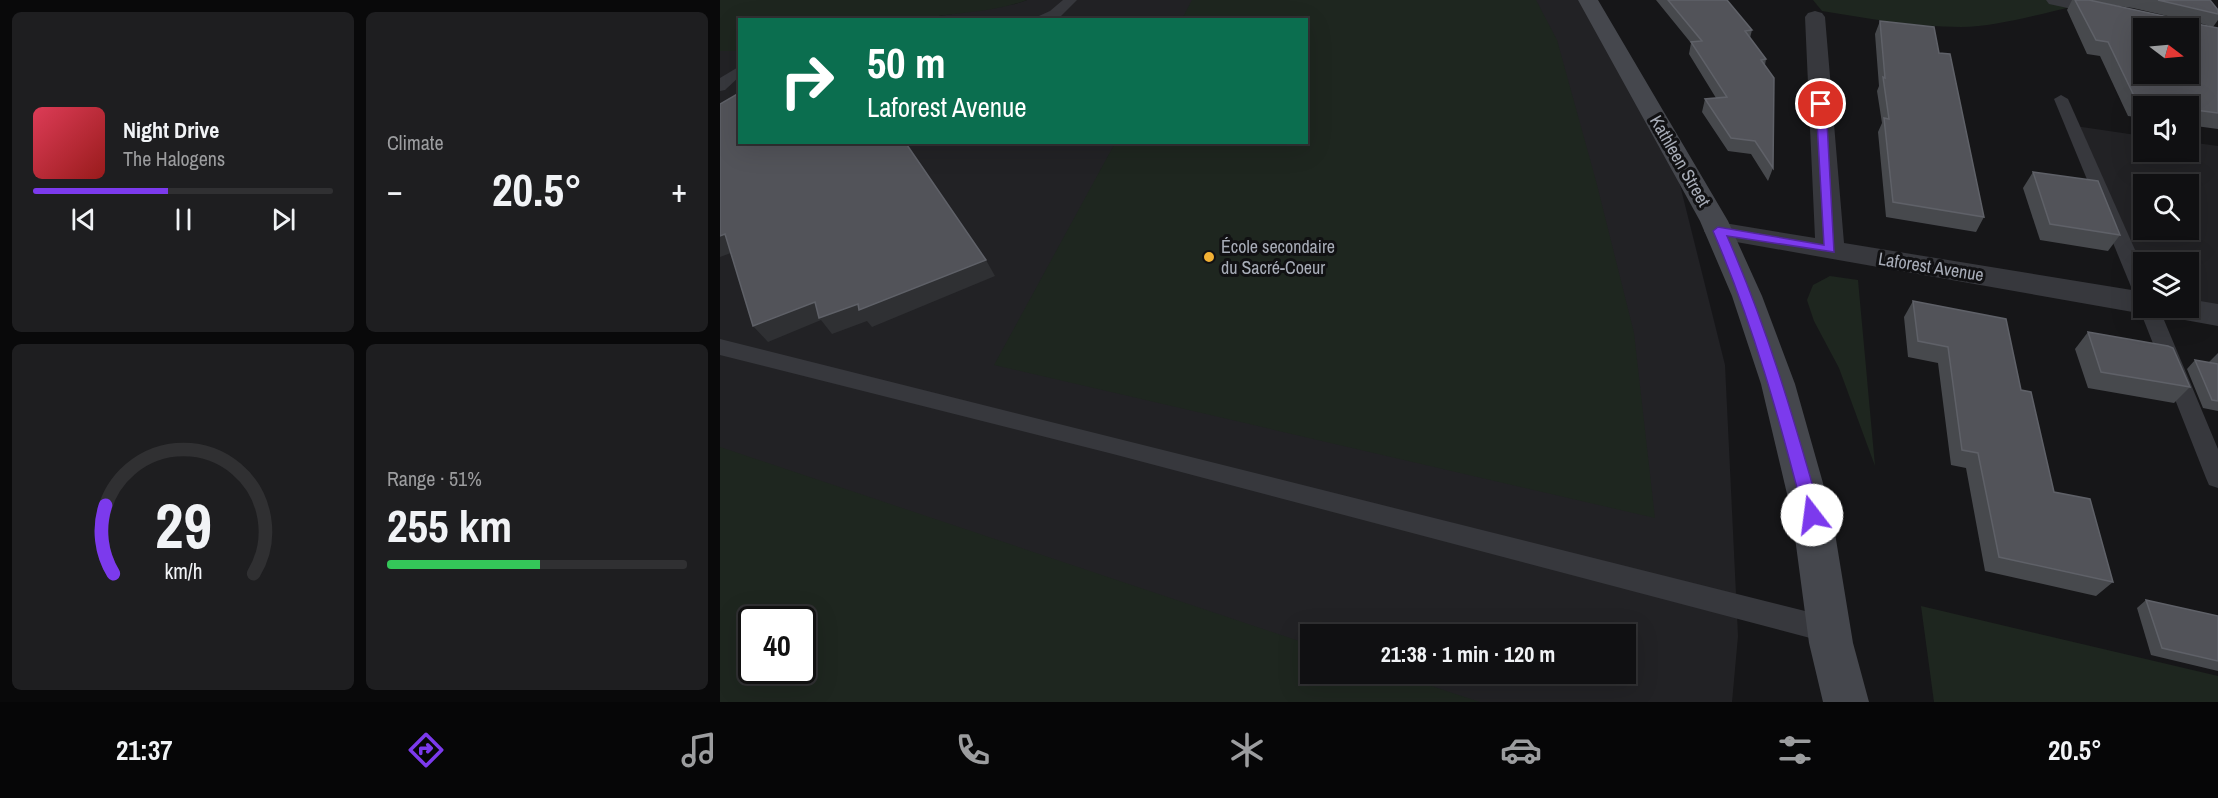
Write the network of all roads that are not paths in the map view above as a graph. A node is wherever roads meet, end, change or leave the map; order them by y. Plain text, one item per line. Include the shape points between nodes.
1 (1071, 0) edge
2 (1588, 0) edge
3 (2056, 0) edge
4 (1815, 17) dead end
5 (1042, 18) edge
6 (2139, 18) edge
7 (738, 71) edge
8 (720, 87) edge
9 (738, 89) edge
10 (720, 93) edge
11 (2061, 99) dead end
12 (1718, 231) junction
13 (1830, 250) junction
14 (2133, 268) edge
15 (2133, 301) edge
16 (2199, 312) edge
17 (2218, 315) edge
18 (2154, 318) edge
19 (720, 347) edge
20 (2218, 478) edge
21 (1830, 637) junction
22 (1821, 702) edge
23 (1846, 702) edge

1 - 5 lane via 1055,14
2 - 12 street, Kathleen Street
3 - 6 street
4 - 13 street
7 - 8 lane
9 - 10 lane
11 - 14 lane
12 - 13 street, Laforest Avenue
12 - 21 street, Kathleen Street via 1747,296 1778,384 1812,515
13 - 15 street, Laforest Avenue
16 - 17 street
18 - 20 lane
19 - 21 lane via 1113,445
21 - 22 street, Kathleen Street
21 - 23 street, Kathleen Street

